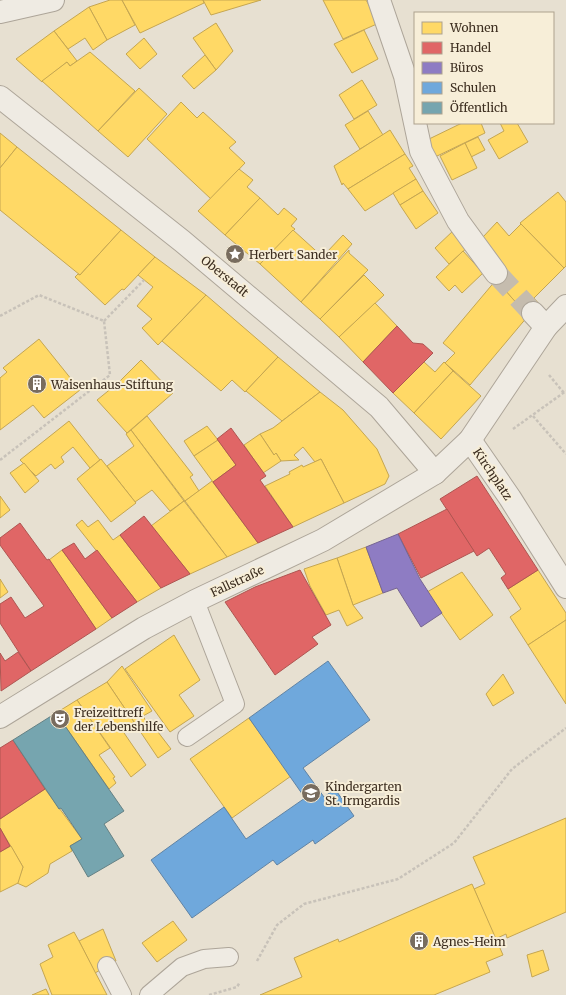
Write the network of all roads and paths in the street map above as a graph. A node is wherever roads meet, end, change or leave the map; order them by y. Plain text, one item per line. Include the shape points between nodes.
1 (53, 0) edge
2 (378, 0) edge
3 (0, 12) edge
4 (0, 97) edge
5 (414, 118) edge
6 (415, 124) edge
7 (496, 273) tunnel mouth
8 (144, 280) dead end
9 (566, 306) edge
10 (0, 316) edge
11 (104, 321) junction
12 (566, 391) edge
13 (533, 416) junction
14 (473, 445) junction
15 (566, 454) edge
16 (0, 460) edge
17 (434, 473) junction
18 (566, 587) edge
19 (195, 601) junction
20 (0, 717) edge
21 (566, 728) edge
22 (187, 738) dead end
23 (229, 957) dead end
24 (107, 966) dead end
25 (252, 966) dead end
26 (244, 977) dead end
27 (122, 995) edge
28 (149, 995) edge
29 (209, 995) edge

1 - 3 street
2 - 5 street via 405,76
4 - 17 street, Oberstadt via 182,241 379,406
6 - 7 street via 421,151 458,221
8 - 11 path
9 - 14 street, Kirchplatz via 540,320
10 - 11 path via 39,295
11 - 16 path via 110,375
12 - 13 path
13 - 14 path
13 - 15 path
14 - 17 street, Fallstraße
14 - 18 street, Kirchplatz
17 - 19 street, Fallstraße via 323,540
19 - 20 street, Fallstraße via 144,628
19 - 22 lane via 235,704
21 - 25 path via 512,769 454,843 398,879 304,904 277,925
23 - 28 lane via 204,958 182,967
24 - 27 lane
26 - 29 path via 236,987

